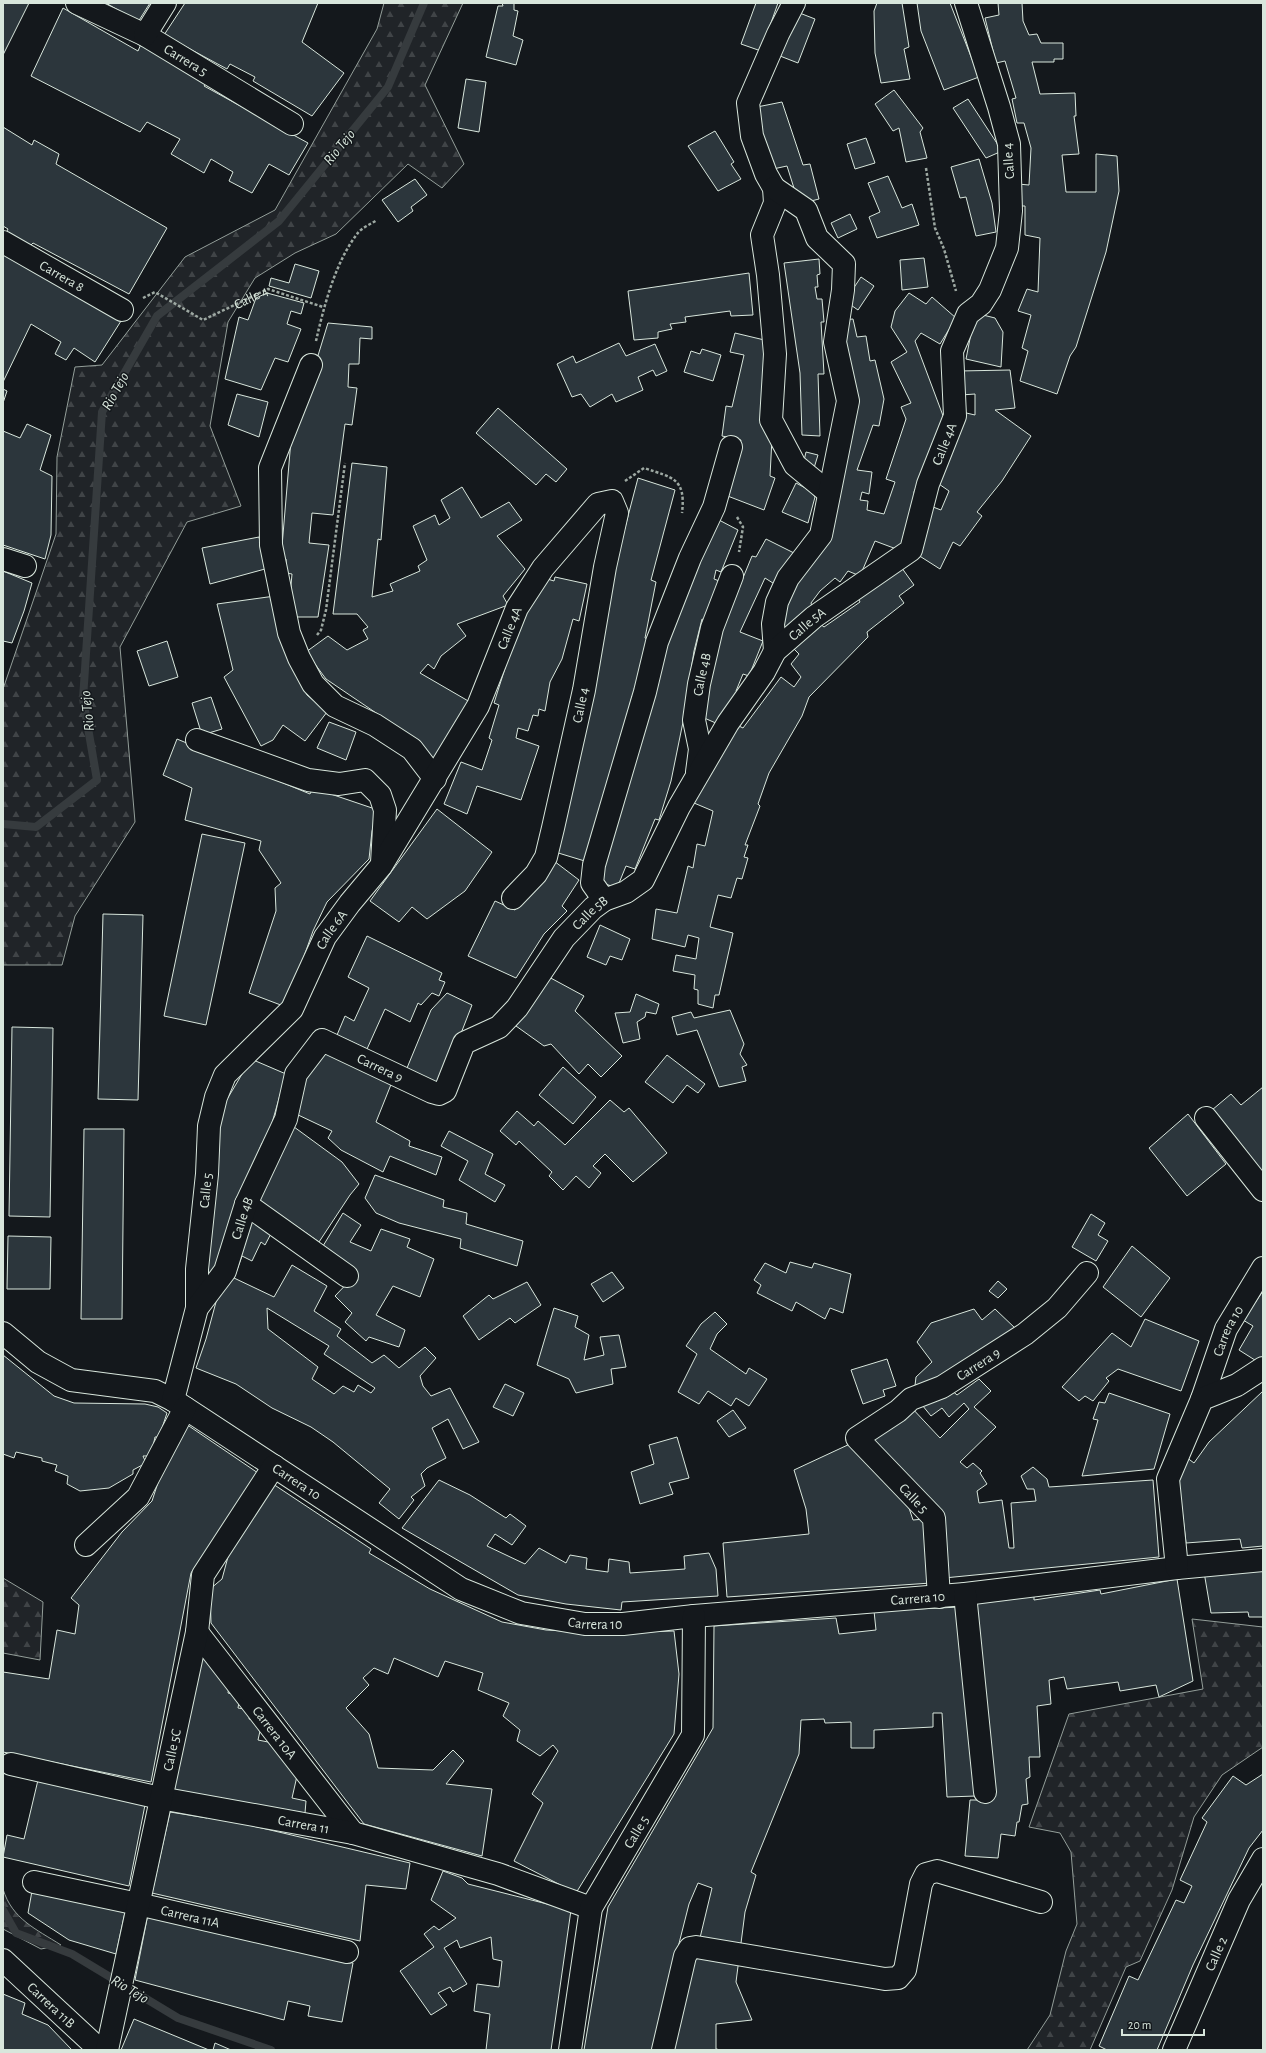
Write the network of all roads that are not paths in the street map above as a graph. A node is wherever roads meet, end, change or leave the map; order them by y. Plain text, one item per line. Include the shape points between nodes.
1 (77, 3) edge
2 (165, 3) edge
3 (794, 3) edge
4 (966, 3) edge
5 (145, 35) junction
6 (292, 124) dead end
7 (774, 188) junction
8 (3, 242) edge
9 (122, 310) dead end
10 (968, 314) joint
11 (311, 365) road end
12 (731, 447) dead end
13 (829, 493) junction
14 (612, 501) joint
15 (911, 550) joint
16 (3, 559) edge
17 (25, 566) dead end
18 (732, 576) road end
19 (774, 651) junction
20 (728, 723) joint
21 (197, 740) dead end
22 (697, 777) junction
23 (435, 779) junction
24 (382, 866) junction
25 (513, 898) dead end
26 (604, 900) junction
27 (322, 1040) joint
28 (225, 1076) joint
29 (439, 1094) joint
30 (1206, 1118) dead end
31 (1263, 1190) edge
32 (246, 1204) junction
33 (1263, 1268) edge
34 (1087, 1273) dead end
35 (347, 1276) dead end
36 (197, 1308) junction
37 (3, 1333) edge
38 (1263, 1368) edge
39 (1202, 1399) junction
40 (179, 1404) junction
41 (857, 1438) joint
42 (274, 1466) junction
43 (86, 1545) dead end
44 (1263, 1560) edge
45 (1177, 1568) junction
46 (965, 1594) junction
47 (939, 1597) junction
48 (694, 1616) junction
49 (197, 1632) junction
50 (11, 1764) dead end
51 (985, 1792) dead end
52 (160, 1798) junction
53 (353, 1834) junction
54 (1263, 1860) edge
55 (34, 1882) dead end
56 (1041, 1902) dead end
57 (138, 1904) junction
58 (591, 1908) junction
59 (347, 1952) dead end
60 (3, 1960) edge
61 (100, 2050) edge
62 (107, 2050) edge
63 (570, 2050) edge
64 (663, 2050) edge
65 (1174, 2050) edge

1 - 5 street, Carrera 5
2 - 5 street
3 - 7 street via 748,103 752,136
4 - 10 street, Calle 4 via 1009,144 1011,211 1007,248 990,290 981,304
5 - 6 street, Carrera 5
7 - 13 street via 775,203 762,235 775,354 771,420 795,465
7 - 13 street via 806,210 817,238 844,264 835,342 848,401
8 - 9 street, Carrera 8
10 - 15 street, Calle 4A via 952,351 955,416 928,484
11 - 23 street via 270,468 271,545 289,633 313,684 335,706 375,725 412,749
12 - 26 street via 714,507 690,558 657,642 594,865 592,883
13 - 19 street via 820,535 788,578 777,602 773,624
14 - 23 street, Calle 4A via 598,504 543,568 517,608 478,706
14 - 25 street, Calle 4 via 617,513 602,581 584,690 554,828 546,857 536,874
15 - 19 street, Calle 5A via 814,617
16 - 17 street
18 - 22 street, Calle 4B via 712,628 699,684 694,720 700,749
19 - 20 street, Calle 5A via 764,672
20 - 22 street, Calle 5B
21 - 24 street via 308,780 339,784 365,780 380,795 385,810
22 - 26 street, Calle 5B via 679,807 643,880 626,892
23 - 24 street, Calle 6A
24 - 28 street, Calle 6A via 325,937 292,1009
26 - 29 street, Calle 5B via 564,938 517,1008 499,1027 464,1042 445,1091
27 - 29 street, Carrera 9
27 - 32 street, Calle 4B via 296,1074 286,1119
28 - 36 street, Calle 5 via 216,1097 209,1126 207,1174 197,1269
30 - 31 street
32 - 35 street
32 - 36 street, Calle 4B via 225,1271
33 - 39 street, Carrera 10 via 1226,1329
34 - 41 street, Carrera 9 via 1057,1308 1025,1334 942,1387 911,1399 898,1411
36 - 40 street, Calle 4B
37 - 40 street, Carrera 10 via 38,1362 71,1380 156,1391
38 - 39 street via 1237,1385
39 - 45 street via 1168,1479
40 - 42 street, Carrera 10
40 - 43 street, Calle 4B via 138,1497
41 - 47 street, Calle 5 via 934,1518
42 - 48 street, Carrera 10 via 461,1589 522,1613 585,1624 623,1624
42 - 49 street, Calle 5C via 203,1575
44 - 45 street, Carrera 10
45 - 46 street, Carrera 10
46 - 47 street, Carrera 10
46 - 51 street
47 - 48 street, Carrera 10
48 - 58 street, Calle 5 via 693,1736
49 - 52 street, Calle 5C
49 - 53 street, Carrera 10A
50 - 52 street, Carrera 11
52 - 53 street, Carrera 11
52 - 57 street, Calle 5C
53 - 58 street, Carrera 11 via 498,1874
54 - 65 street, Calle 2 via 1238,1900
55 - 57 street, Carrera 11A
56 - 64 street via 937,1872 926,1874 921,1884 905,1970 898,1978 885,1979 690,1948 685,1956
57 - 59 street, Carrera 11A
57 - 62 street, Calle 5C
58 - 63 street, Calle 5
60 - 61 street, Carrera 11B

